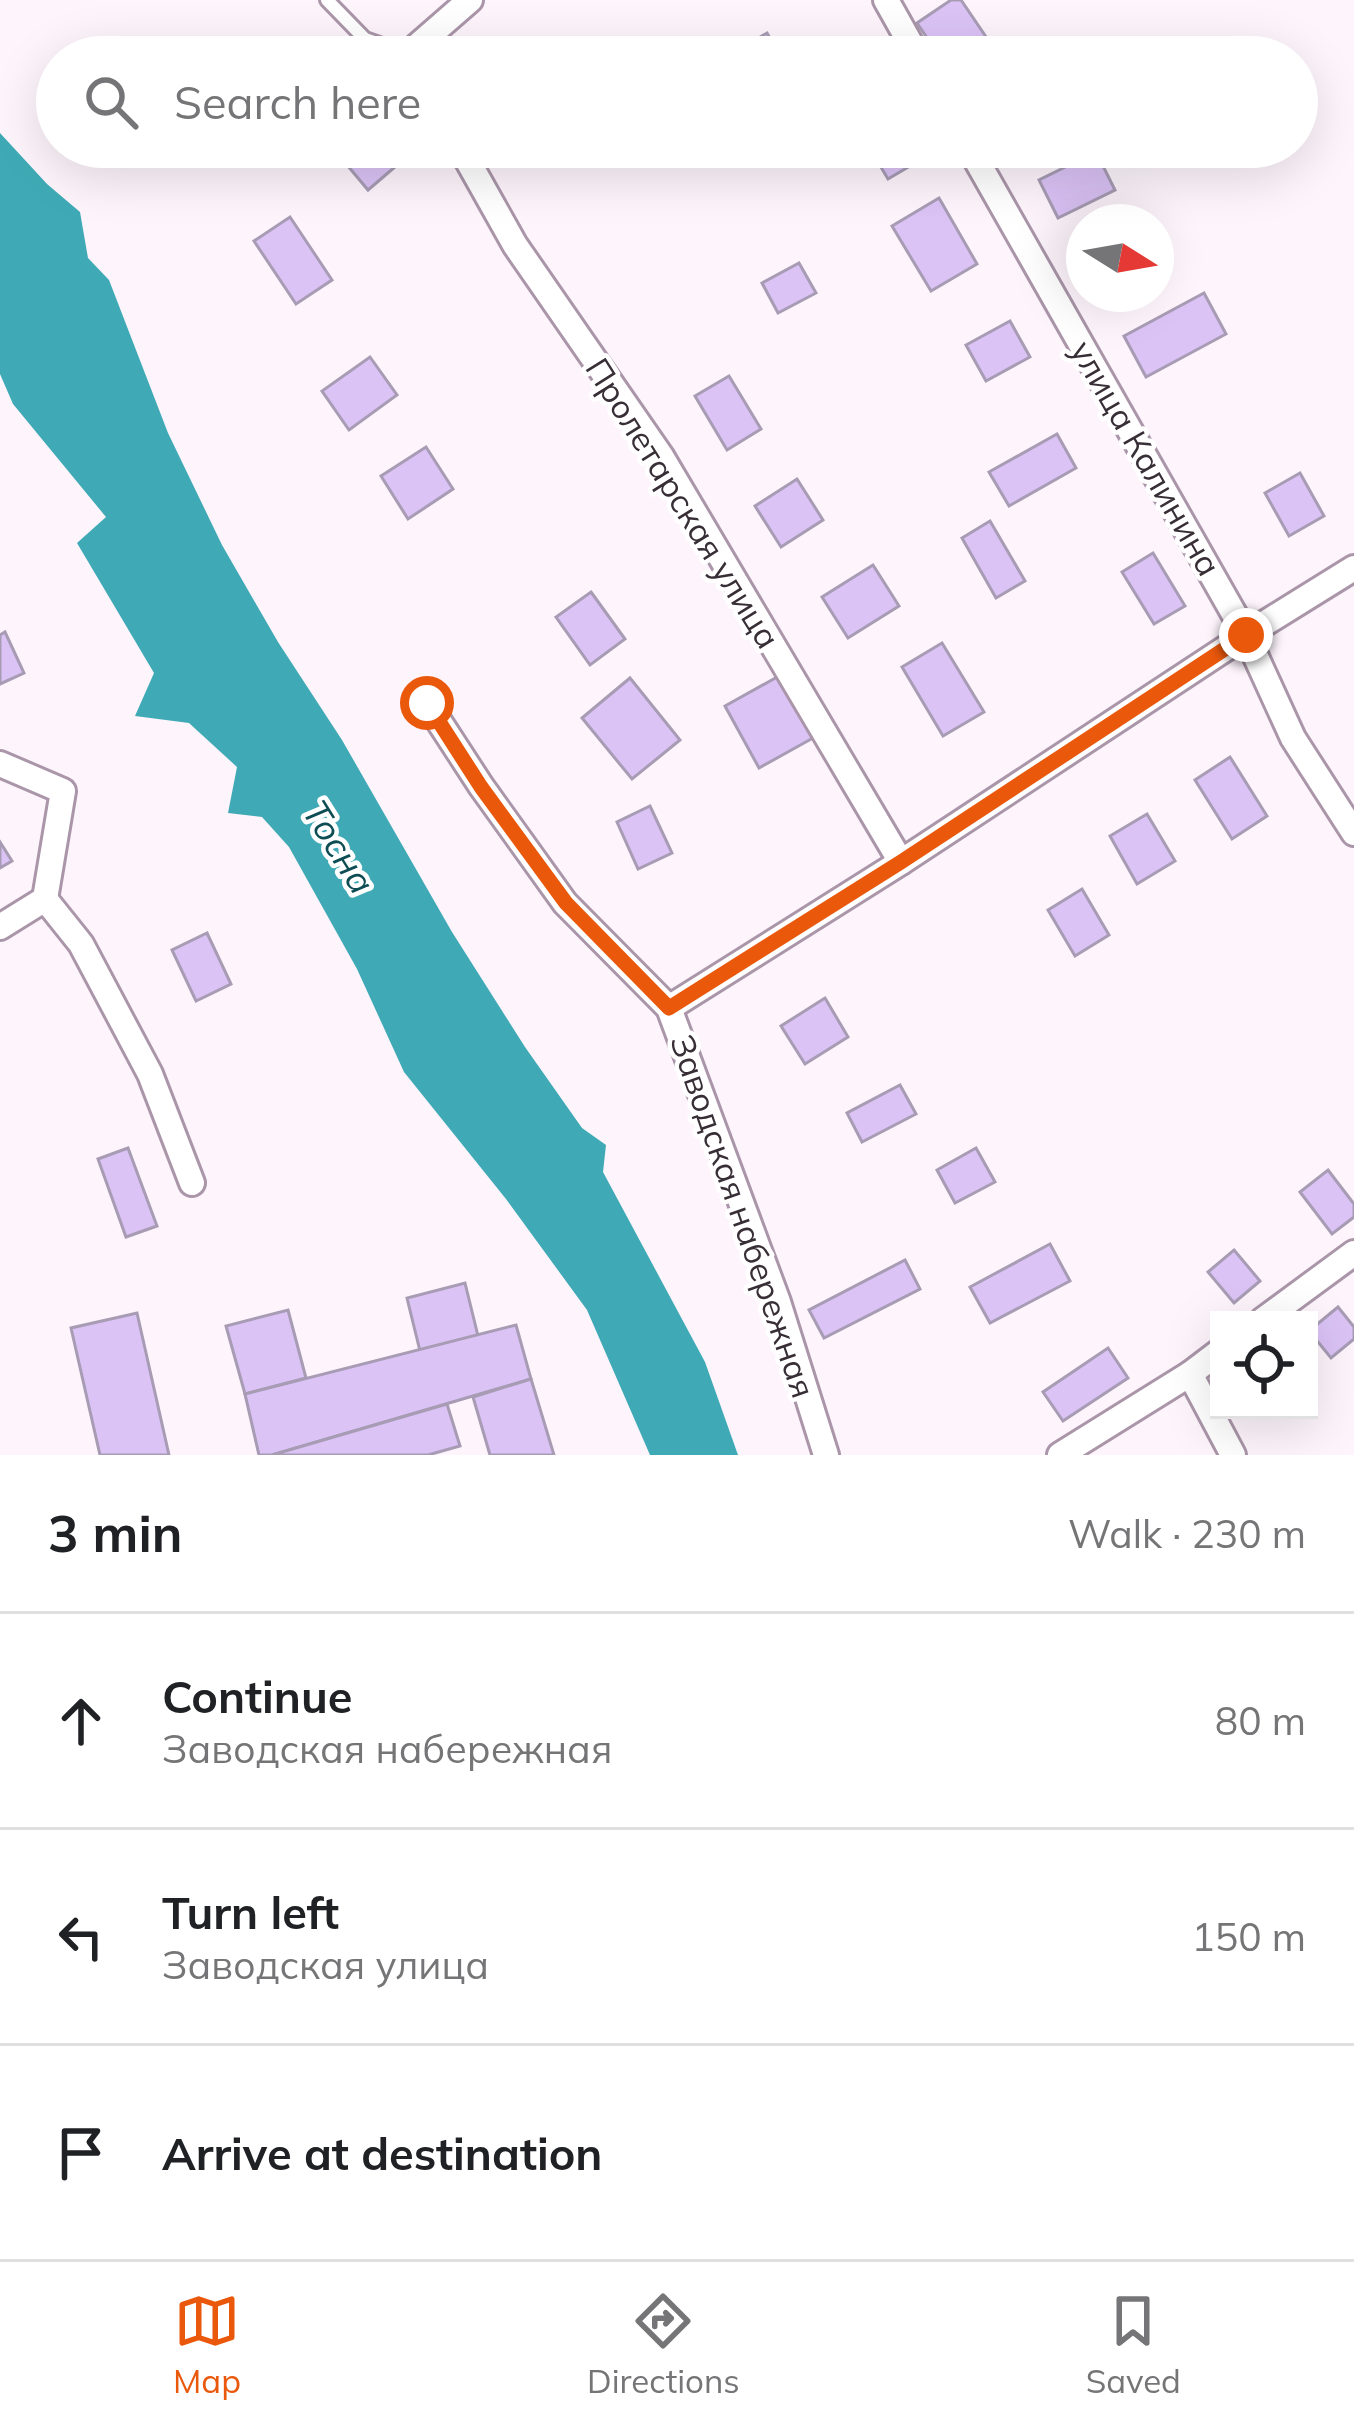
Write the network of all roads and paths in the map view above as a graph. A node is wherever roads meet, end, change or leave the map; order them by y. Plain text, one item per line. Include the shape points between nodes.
1 (327, 0) edge
2 (470, 0) edge
3 (886, 0) edge
4 (362, 36) edge
5 (431, 36) edge
6 (907, 36) edge
7 (472, 168) edge
8 (982, 168) edge
9 (1354, 568) edge
10 (1246, 635) junction
11 (427, 703) dead end
12 (0, 764) edge
13 (1354, 833) edge
14 (901, 862) junction
15 (45, 899) junction
16 (0, 927) edge
17 (669, 1008) junction
18 (192, 1183) dead end
19 (1354, 1253) edge
20 (1275, 1311) edge
21 (1210, 1359) edge
22 (1190, 1374) junction
23 (826, 1455) edge
24 (1060, 1455) edge
25 (1233, 1455) edge

1 - 4 lane
2 - 5 street
3 - 6 street
7 - 14 street, Пролетарская улица via 661,456
8 - 10 street, улица Калинина
9 - 10 street
10 - 13 street, улица Калинина via 1293,738
10 - 14 street
11 - 17 street, Заводская набережная via 566,903
12 - 15 street via 63,791
14 - 17 street
15 - 16 street
15 - 18 street via 81,944 150,1074
17 - 23 street, Заводская набережная
19 - 20 street
21 - 22 street
22 - 24 street
22 - 25 street

